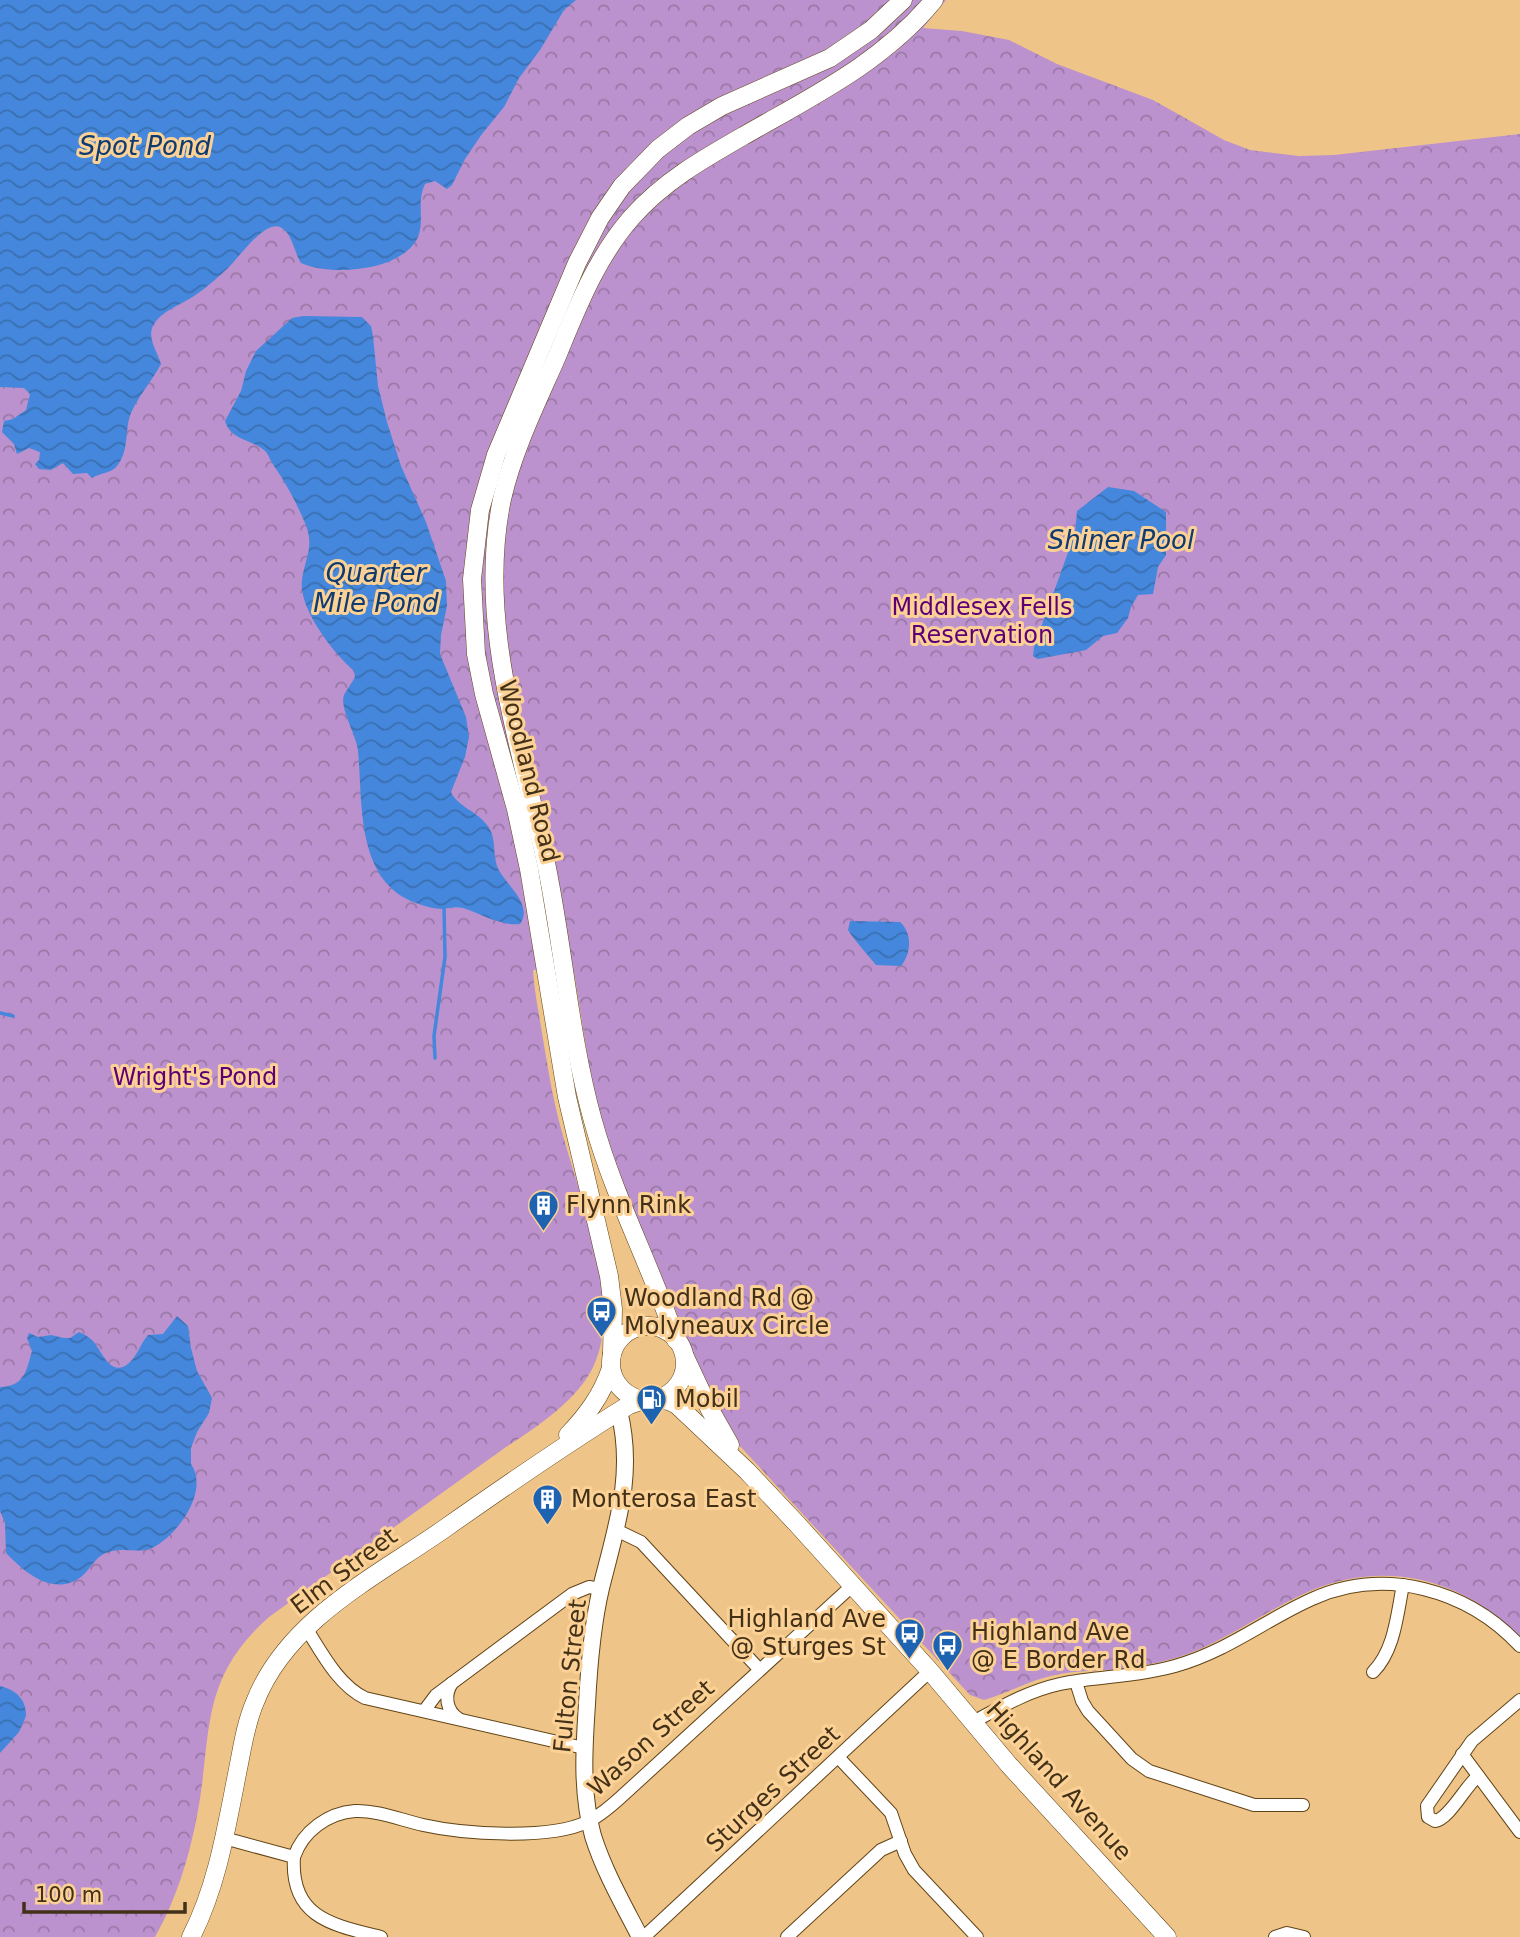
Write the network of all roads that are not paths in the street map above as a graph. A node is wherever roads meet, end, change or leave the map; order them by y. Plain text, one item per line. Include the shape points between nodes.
1 (903, 0) edge
2 (934, 0) edge
3 (760, 90) junction
4 (774, 119) junction
5 (600, 218) junction
6 (620, 232) junction
7 (550, 934) junction
8 (680, 1347) junction
9 (612, 1361) junction
10 (650, 1399) junction
11 (619, 1411) junction
12 (547, 1457) junction
13 (747, 1471) junction
14 (617, 1530) junction
15 (853, 1585) junction
16 (1403, 1585) junction
17 (601, 1589) junction
18 (306, 1628) junction
19 (1520, 1646) edge
20 (759, 1669) junction
21 (930, 1671) junction
22 (1373, 1672) dead end
23 (454, 1681) junction
24 (1076, 1682) junction
25 (1520, 1700) edge
26 (424, 1711) junction
27 (466, 1721) junction
28 (973, 1722) junction
29 (584, 1748) junction
30 (1462, 1754) junction
31 (838, 1757) junction
32 (1478, 1776) junction
33 (1303, 1805) dead end
34 (589, 1821) junction
35 (1520, 1832) edge
36 (224, 1838) junction
37 (901, 1841) junction
38 (294, 1857) junction
39 (790, 1936) edge
40 (191, 1937) edge
41 (382, 1937) edge
42 (642, 1937) edge
43 (977, 1937) edge
44 (1167, 1937) edge
45 (1275, 1937) edge
46 (1304, 1937) edge

1 - 3 main road, Woodland Road via 846,48
2 - 4 main road, Woodland Road via 878,55
3 - 4 main road
3 - 5 main road, Woodland Road via 722,106 675,135 629,178
4 - 6 main road, Woodland Road via 683,171
5 - 6 main road
5 - 7 main road, Woodland Road via 496,455 473,554 478,666
6 - 7 main road, Woodland Road via 584,292 521,438 502,499 495,552 502,670 541,841
7 - 8 main road, Woodland Road via 592,1119
7 - 9 main road, Woodland Road via 567,1097 612,1293
8 - 9 main road via 666,1331 636,1328 618,1342
8 - 10 main road via 685,1365 681,1380 671,1392
8 - 13 main road, Highland Avenue via 718,1426
9 - 10 main road via 621,1388
9 - 12 main road, Elm Street via 601,1393 583,1420
10 - 11 main road, Elm Street
10 - 13 main road, Highland Avenue via 677,1405
11 - 12 main road, Elm Street
11 - 14 street, Fulton Street via 626,1475
12 - 18 main road, Elm Street
13 - 15 main road, Highland Avenue
14 - 17 street, Fulton Street
14 - 20 street via 641,1542
15 - 20 street, Wason Street
15 - 21 main road, Highland Avenue
16 - 19 street via 1460,1600 1492,1619
16 - 22 street via 1390,1645
16 - 24 street via 1372,1584 1327,1593 1191,1661
17 - 23 street via 580,1589
17 - 29 street, Fulton Street via 589,1665
18 - 26 street via 355,1693
18 - 36 main road, Elm Street via 281,1656 255,1702
20 - 34 street, Wason Street
21 - 28 main road, Highland Avenue
21 - 31 street, Sturges Street
23 - 26 street
23 - 27 street via 447,1702 453,1715
24 - 28 street via 1033,1692
24 - 33 street via 1088,1711 1149,1771 1254,1805
25 - 30 street
26 - 27 street
27 - 29 street
28 - 44 main road, Highland Avenue
29 - 34 street, Fulton Street
30 - 32 street
30 - 32 street via 1426,1807 1430,1819 1444,1819
31 - 37 street via 891,1813
31 - 42 street, Sturges Street
32 - 35 street
34 - 38 street, Wason Street via 540,1831 480,1832 350,1812 318,1825
34 - 42 street, Fulton Street via 604,1863
36 - 38 street
36 - 40 main road, Elm Street via 212,1886
37 - 39 street via 881,1850
37 - 43 street via 914,1870
38 - 41 street via 297,1888 315,1915 328,1923
45 - 46 street via 1287,1933

